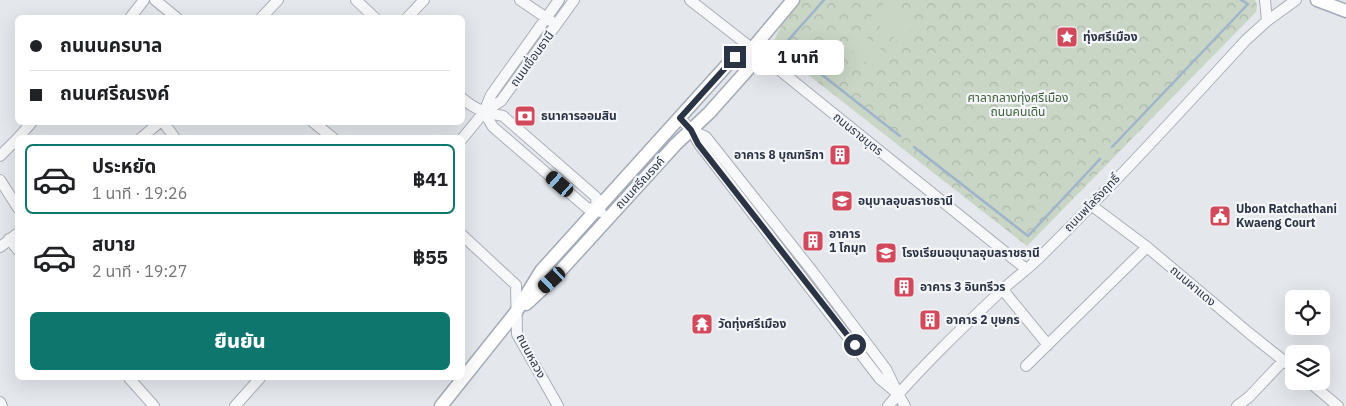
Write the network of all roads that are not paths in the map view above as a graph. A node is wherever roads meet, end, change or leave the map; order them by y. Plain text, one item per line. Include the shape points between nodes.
1 (144, 0) edge
2 (155, 0) edge
3 (278, 0) edge
4 (356, 0) edge
5 (424, 0) edge
6 (520, 0) edge
7 (560, 0) edge
8 (574, 0) edge
9 (690, 0) edge
10 (793, 0) edge
11 (1264, 0) edge
12 (1296, 0) edge
13 (1317, 0) edge
14 (1346, 11) edge
15 (132, 15) edge
16 (173, 15) edge
17 (264, 15) edge
18 (372, 15) edge
19 (410, 15) edge
20 (547, 18) junction
21 (1266, 22) junction
22 (556, 24) junction
23 (752, 49) junction
24 (465, 101) edge
25 (484, 112) junction
26 (680, 118) junction
27 (29, 125) edge
28 (158, 125) edge
29 (164, 125) edge
30 (317, 125) edge
31 (691, 130) junction
32 (21, 135) edge
33 (145, 135) edge
34 (173, 135) edge
35 (329, 135) edge
36 (465, 136) edge
37 (15, 141) edge
38 (0, 156) edge
39 (0, 180) edge
40 (15, 203) edge
41 (1091, 205) junction
42 (597, 209) junction
43 (608, 218) junction
44 (14, 236) edge
45 (465, 238) edge
46 (0, 247) edge
47 (1147, 247) junction
48 (1026, 269) junction
49 (812, 272) junction
50 (804, 278) junction
51 (1003, 290) junction
52 (516, 312) junction
53 (1048, 345) junction
54 (1284, 361) joint
55 (1026, 366) dead end
56 (465, 376) edge
57 (131, 380) edge
58 (258, 380) edge
59 (462, 380) edge
60 (1319, 390) edge
61 (898, 394) junction
62 (0, 402) edge
63 (2, 406) edge
64 (154, 406) edge
65 (235, 406) edge
66 (441, 406) edge
67 (558, 406) edge
68 (888, 406) edge
69 (906, 406) edge
70 (1236, 406) edge
71 (1338, 406) edge

1 - 15 street
2 - 16 street
3 - 17 street
4 - 18 street
5 - 19 street
6 - 20 street
7 - 20 street, ถนนเขื่อนธานี
8 - 22 street, ถนนเขื่อนธานี
9 - 23 street, ถนนราชบุตร
10 - 23 main road, ถนนศรีณรงค์
11 - 21 street
12 - 21 street, ถนนพโลรังฤทธิ์
13 - 14 main road
20 - 22 street
20 - 25 street, ถนนเขื่อนธานี via 491,95
21 - 41 street, ถนนพโลรังฤทธิ์
22 - 25 street, ถนนเขื่อนธานี via 501,102
23 - 26 main road, ถนนศรีณรงค์ via 737,54
23 - 31 main road, ถนนศรีณรงค์ via 750,67
23 - 48 street, ถนนราชบุตร
24 - 25 street
25 - 36 street, ถนนเขื่อนธานี
25 - 42 street via 494,127 587,208
25 - 42 street via 503,116 596,197
26 - 31 street
26 - 42 main road, ถนนศรีณรงค์
27 - 32 street
28 - 33 street
29 - 34 street
30 - 35 street
31 - 43 main road, ถนนศรีณรงค์
31 - 49 street via 706,137
31 - 50 street via 698,144
37 - 38 street
39 - 40 street
41 - 47 street, ถนนผาแดง
41 - 48 street, ถนนพโลรังฤทธิ์
42 - 43 street
42 - 52 main road, ถนนศรีณรงค์ via 541,271
43 - 52 main road, ถนนศรีณรงค์ via 552,280
44 - 46 street
45 - 52 street, ถนนหลวง via 516,284
47 - 53 street
47 - 54 street, ถนนผาแดง
48 - 51 street, ถนนพโลรังฤทธิ์
49 - 50 street
49 - 61 street via 888,372
50 - 61 street via 880,379
51 - 53 street
51 - 61 street, ถนนพโลรังฤทธิ์
52 - 56 main road, ถนนศรีณรงค์
52 - 67 street, ถนนหลวง via 517,334
53 - 55 street
54 - 70 street
57 - 64 street
58 - 65 street
59 - 66 main road, ถนนศรีณรงค์
60 - 71 street
61 - 68 street, ถนนพโลรังฤทธิ์
61 - 69 street
62 - 63 street

